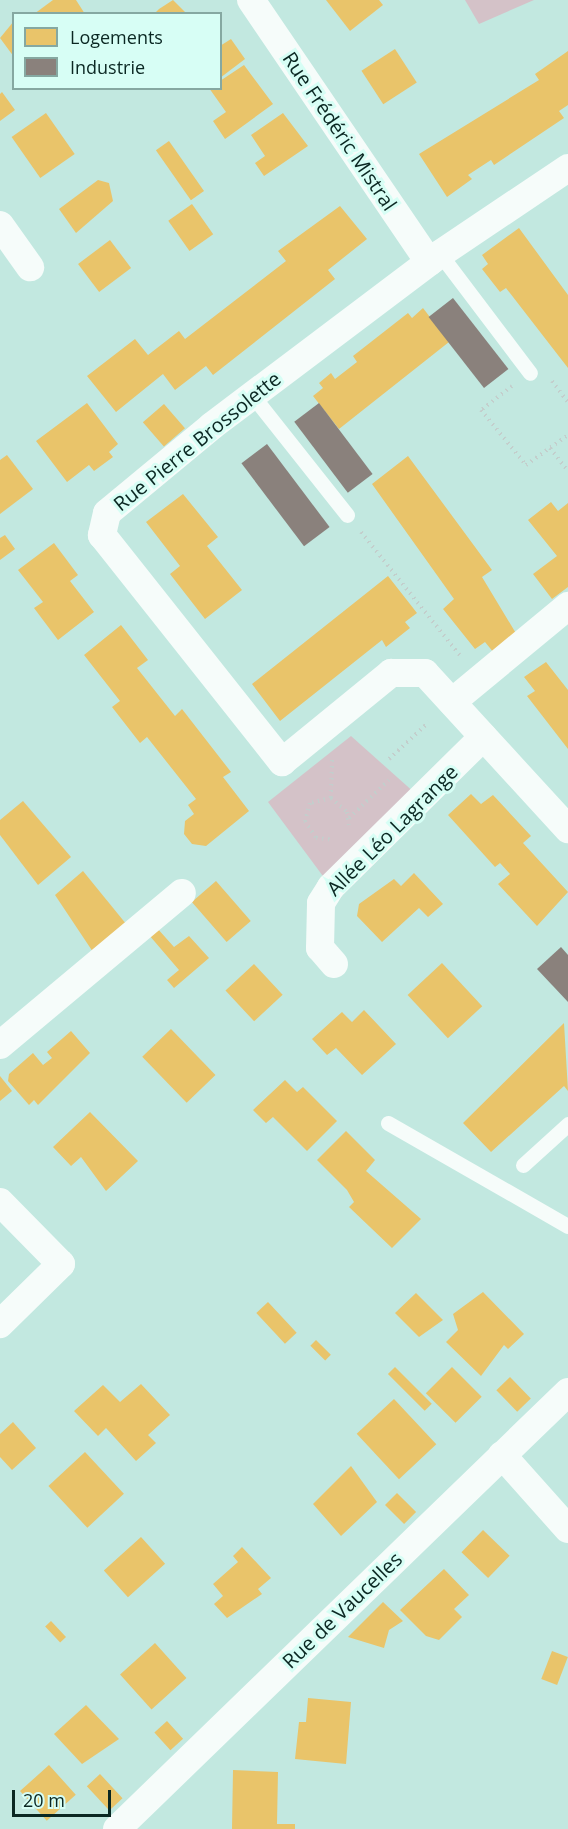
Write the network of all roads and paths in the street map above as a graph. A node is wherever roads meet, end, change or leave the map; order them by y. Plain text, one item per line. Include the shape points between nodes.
1 (251, 0) edge
2 (568, 168) edge
3 (0, 225) edge
4 (435, 258) junction
5 (30, 267) dead end
6 (530, 373) junction
7 (252, 395) junction
8 (568, 402) edge
9 (568, 435) edge
10 (550, 448) junction
11 (568, 471) edge
12 (347, 515) joint
13 (568, 606) edge
14 (478, 679) junction
15 (452, 702) junction
16 (314, 735) junction
17 (483, 737) junction
18 (389, 759) dead end
19 (389, 780) dead end
20 (331, 798) junction
21 (349, 818) junction
22 (568, 829) edge
23 (182, 893) dead end
24 (334, 964) dead end
25 (0, 1045) edge
26 (388, 1123) dead end
27 (568, 1124) edge
28 (523, 1165) dead end
29 (0, 1202) edge
30 (568, 1226) edge
31 (0, 1324) edge
32 (568, 1392) edge
33 (502, 1455) junction
34 (568, 1529) edge
35 (117, 1829) edge

1 - 4 street, Rue Frédéric Mistral
2 - 4 street, Rue Pierre Brossolette
3 - 5 street
4 - 6 lane
4 - 7 street, Rue Pierre Brossolette
6 - 8 path via 539,365
6 - 10 path via 481,410 526,465
7 - 12 lane
7 - 16 street, Rue Pierre Brossolette via 107,513 102,535 282,762
9 - 10 path
10 - 11 path
12 - 14 path
13 - 14 street
14 - 15 street
15 - 16 street, Rue Pierre Brossolette via 425,673 391,674
15 - 17 street, Rue Pierre Brossolette
15 - 18 path
16 - 20 path via 333,762
17 - 22 street, Rue Pierre Brossolette
17 - 24 street, Allée Léo Lagrange via 331,887 321,903 321,948
19 - 21 path
20 - 21 path
20 - 21 path via 321,798 306,809 305,821 316,838 336,840 345,834
23 - 25 street
26 - 30 lane
27 - 28 lane
29 - 31 street via 61,1264
32 - 33 street, Rue de Vaucelles
33 - 34 street
33 - 35 street, Rue de Vaucelles

